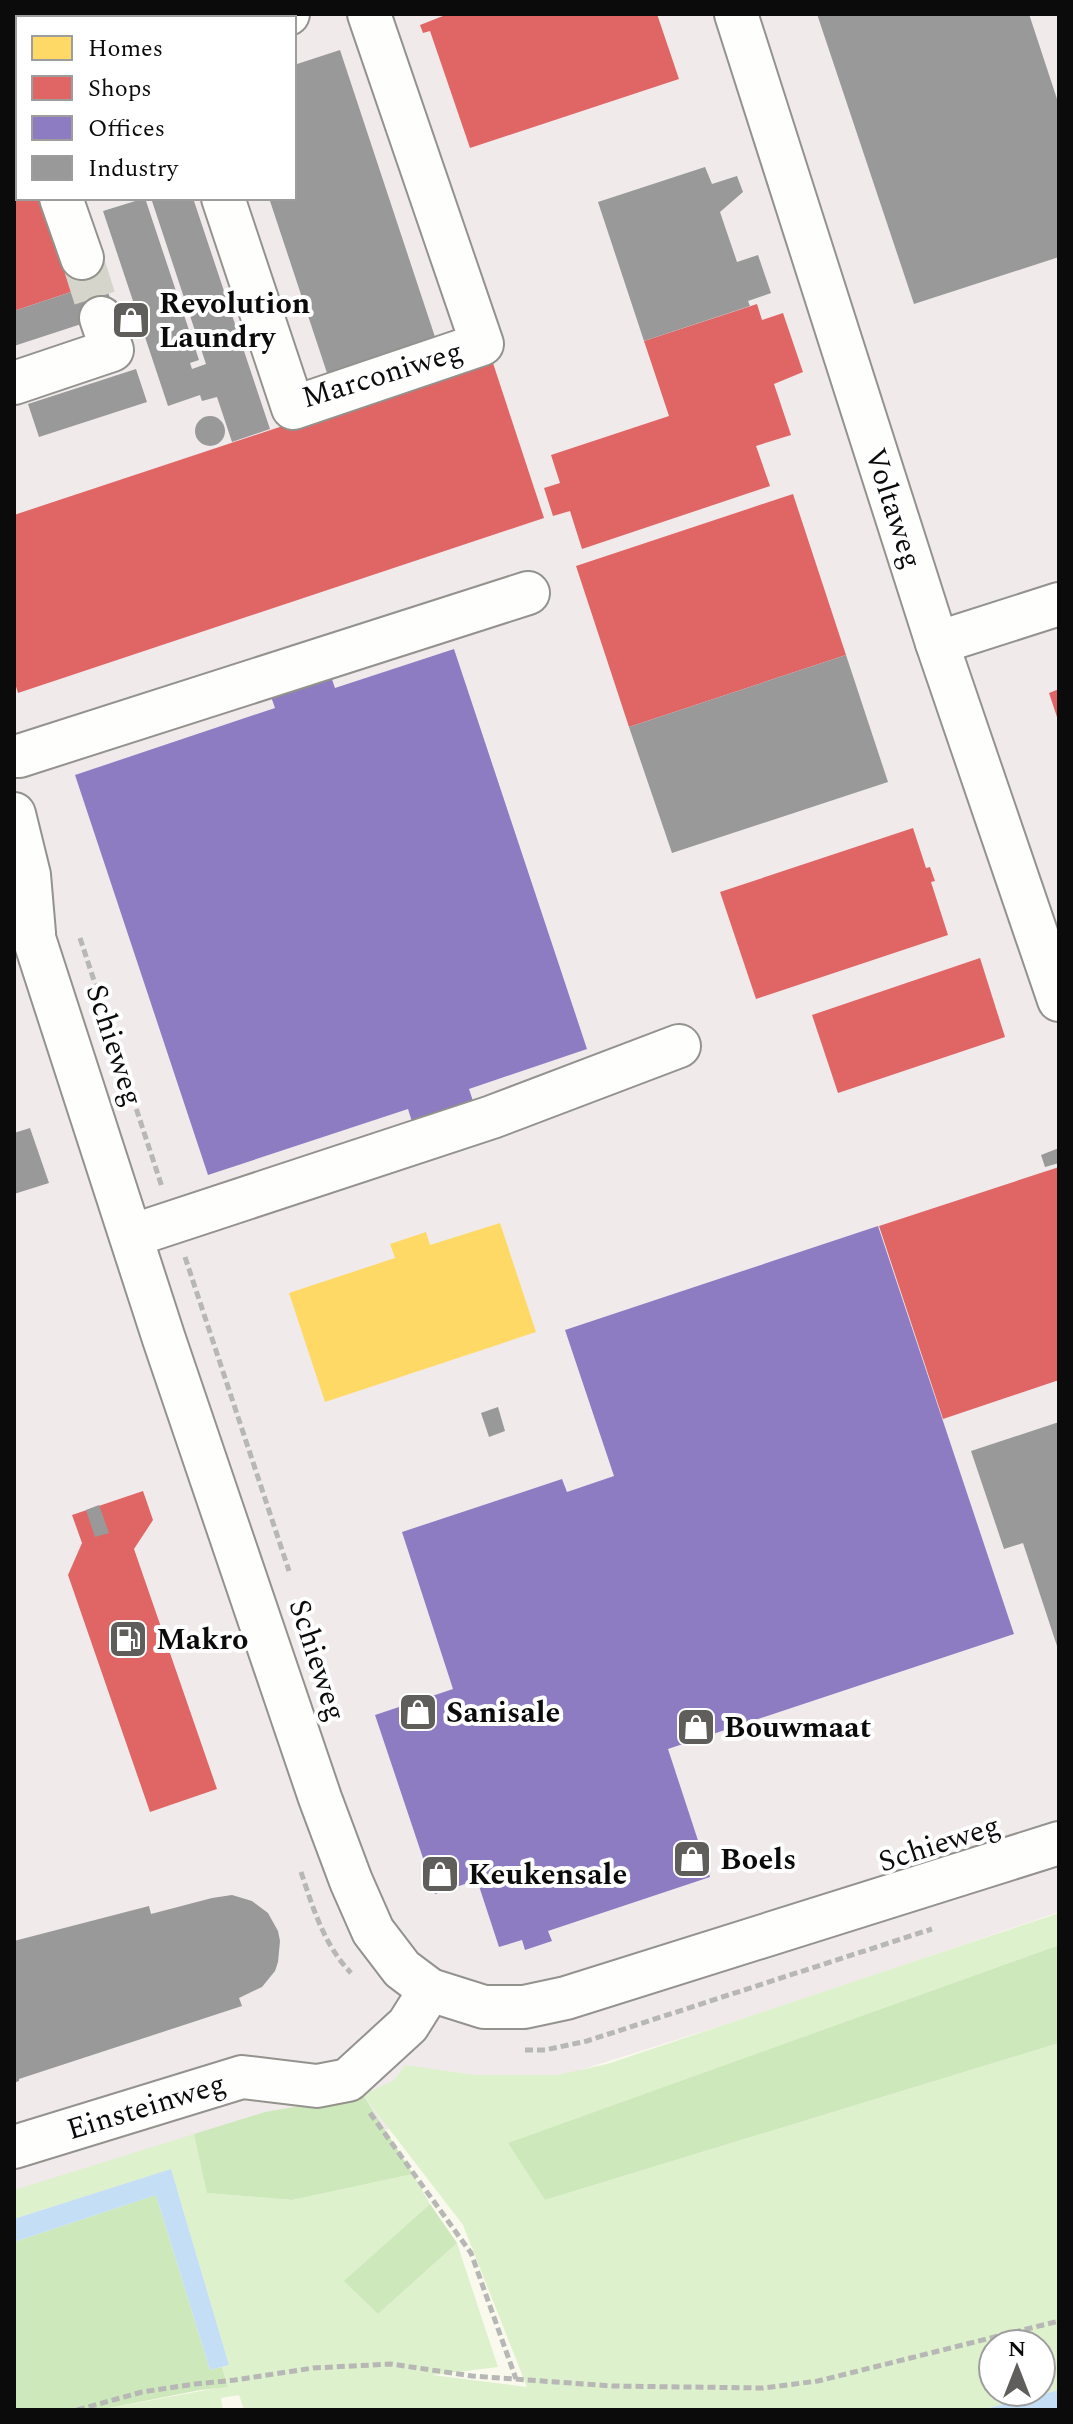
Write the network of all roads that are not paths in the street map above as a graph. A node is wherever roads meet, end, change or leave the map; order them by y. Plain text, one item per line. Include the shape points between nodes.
1 (369, 14) edge
2 (736, 14) edge
3 (62, 200) edge
4 (224, 200) edge
5 (82, 258) tunnel mouth
6 (101, 318) tunnel mouth
7 (14, 383) edge
8 (528, 593) dead end
9 (1059, 604) edge
10 (937, 643) junction
11 (14, 756) edge
12 (14, 814) edge
13 (14, 900) edge
14 (34, 938) junction
15 (1052, 959) edge
16 (1059, 1000) edge
17 (679, 1046) dead end
18 (131, 1236) junction
19 (1059, 1843) edge
20 (430, 1990) junction
21 (14, 2147) edge

1 - 4 street, Marconiweg via 482,344 293,408
2 - 10 street, Voltaweg
3 - 5 street
6 - 7 street via 112,350
8 - 11 street
9 - 10 street
10 - 15 street, Voltaweg
12 - 14 street, Schieweg via 29,875
13 - 14 street, Schieweg
14 - 18 street, Schieweg
15 - 16 street, Voltaweg
17 - 18 street via 492,1117
18 - 20 street, Schieweg via 351,1881 373,1931 402,1969
19 - 20 street, Schieweg via 566,1998 524,2007 484,2007
20 - 21 street, Einsteinweg via 408,2025 348,2080 317,2086 242,2077

